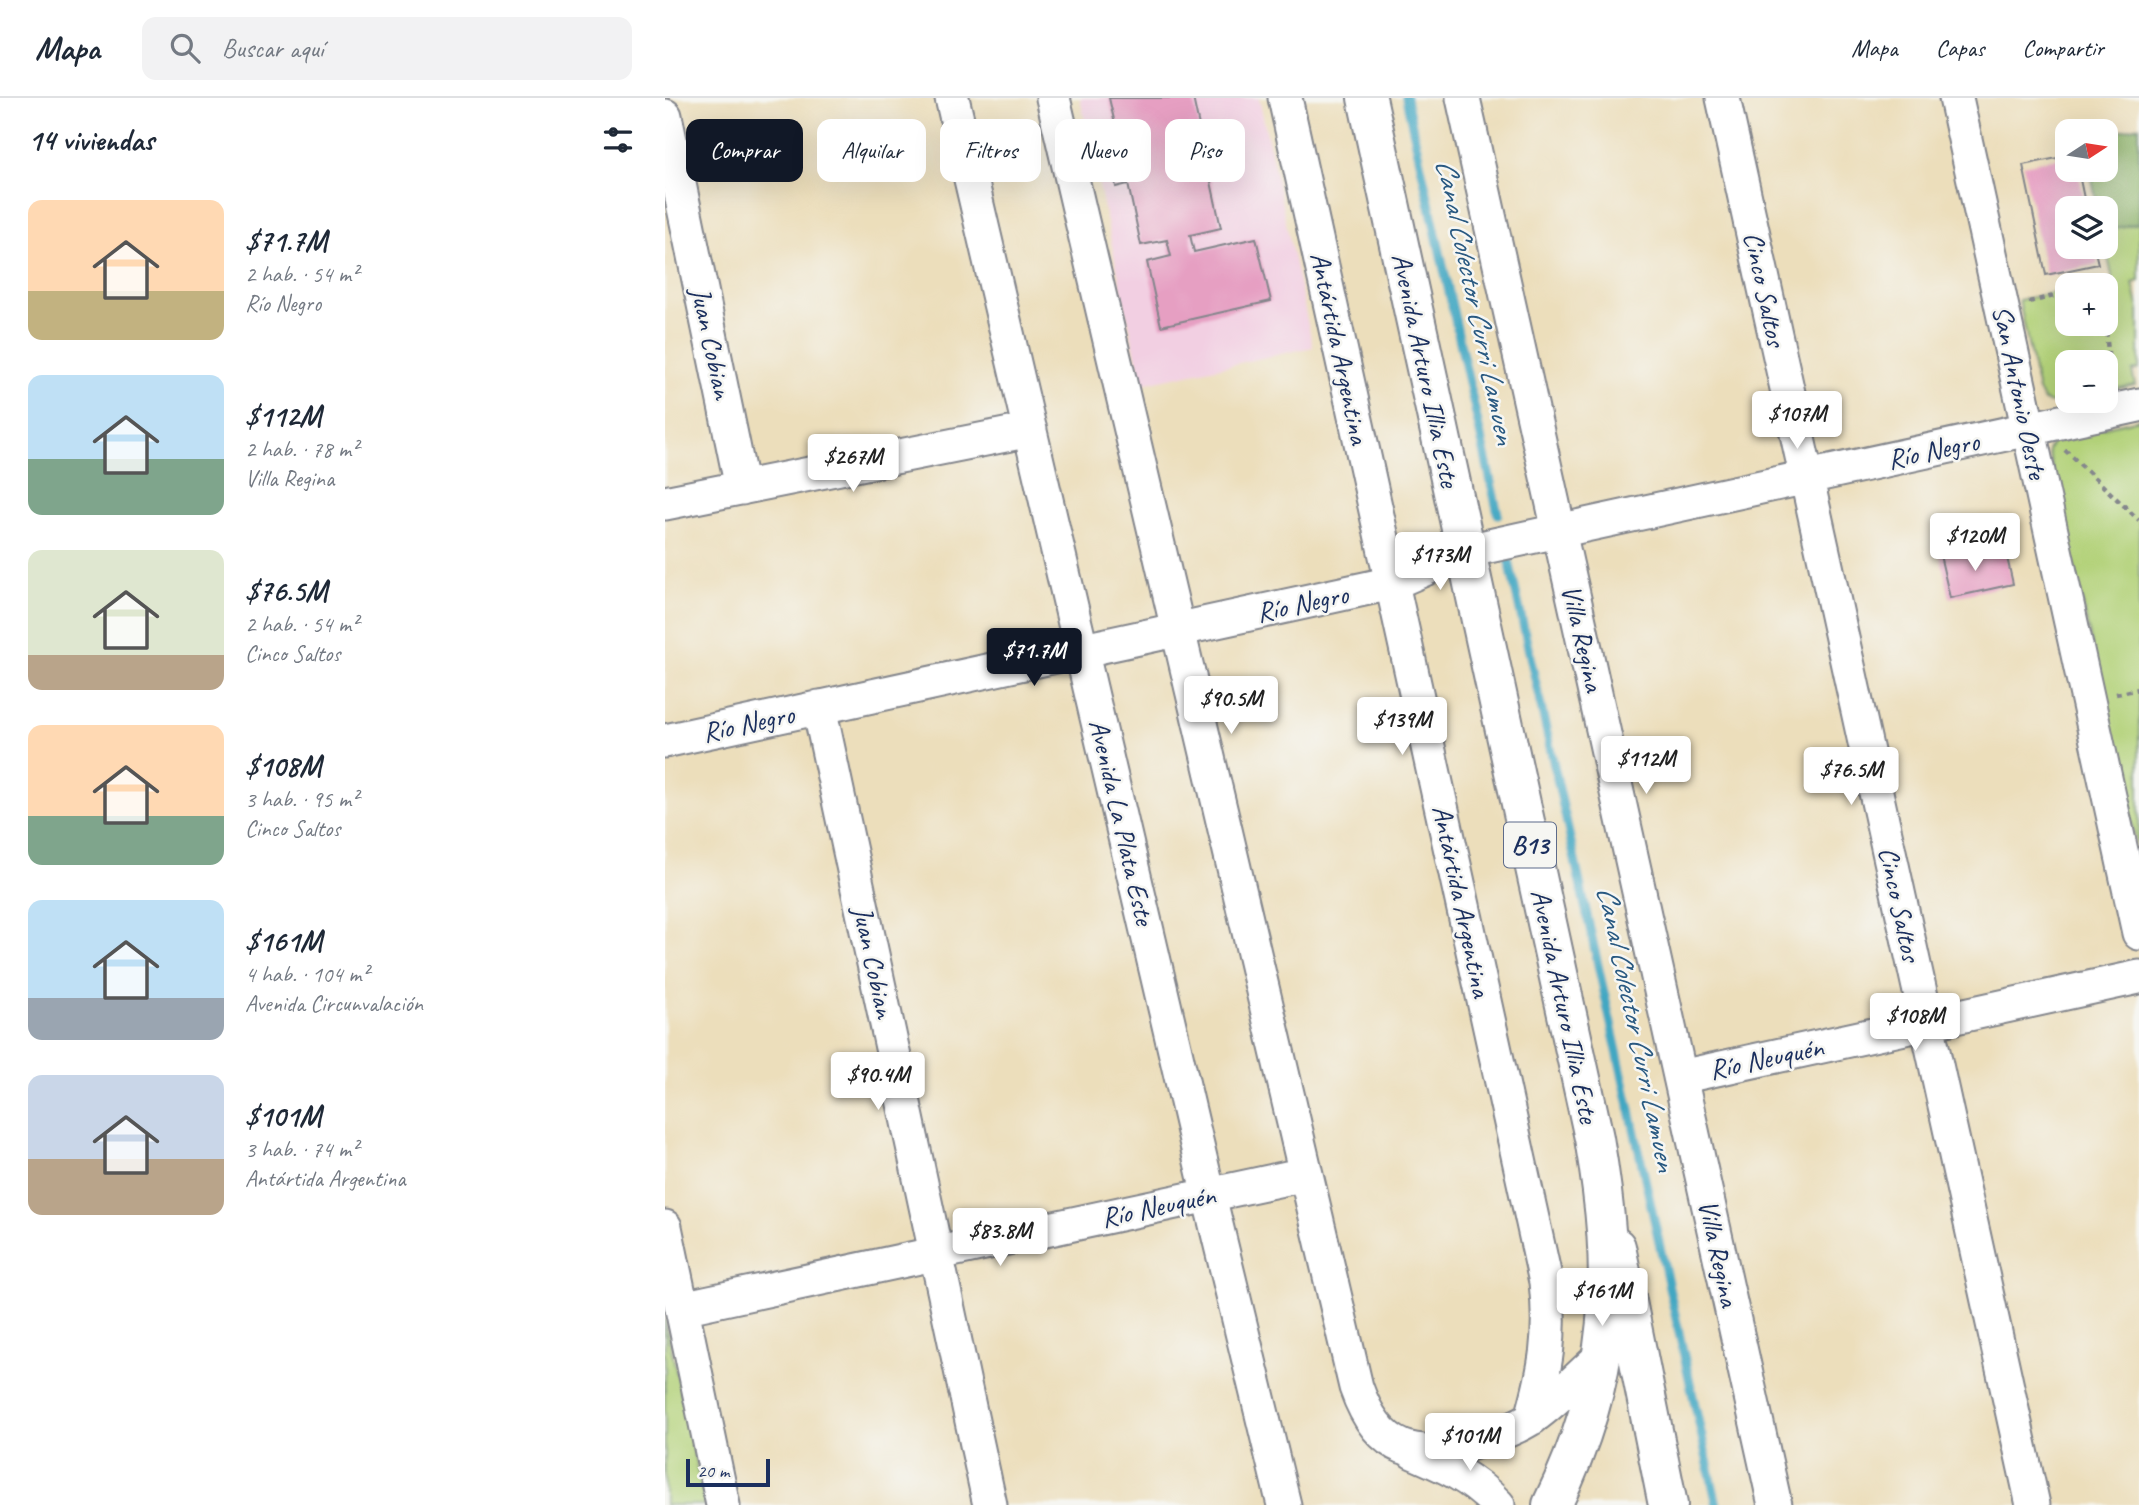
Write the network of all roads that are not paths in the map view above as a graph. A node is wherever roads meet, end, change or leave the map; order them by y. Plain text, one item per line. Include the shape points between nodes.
1 (952, 98) edge
2 (1053, 98) edge
3 (1285, 98) edge
4 (1367, 98) edge
5 (1464, 98) edge
6 (1723, 98) edge
7 (1956, 98) edge
8 (665, 116) edge
9 (2139, 405) edge
10 (2028, 429) junction
11 (1030, 430) junction
12 (1806, 477) junction
13 (742, 488) junction
14 (665, 503) edge
15 (1559, 531) junction
16 (1466, 551) junction
17 (1392, 583) junction
18 (1178, 629) junction
19 (1081, 650) junction
20 (819, 707) junction
21 (665, 741) edge
22 (2139, 933) edge
23 (2139, 976) edge
24 (1927, 1023) junction
25 (1680, 1077) junction
26 (1594, 1138) junction
27 (1306, 1174) junction
28 (1209, 1196) junction
29 (665, 1227) edge
30 (936, 1254) junction
31 (682, 1308) junction
32 (1602, 1356) junction
33 (1532, 1418) junction
34 (1411, 1451) junction
35 (723, 1505) edge
36 (990, 1505) edge
37 (1284, 1505) edge
38 (1498, 1505) edge
39 (1552, 1505) edge
40 (1668, 1505) edge
41 (1775, 1505) edge
42 (2033, 1505) edge

1 - 11 street, Avenida La Plata Este
2 - 18 street
3 - 17 street, Antártida Argentina
4 - 16 main road, Avenida Arturo Illia Este / B13
5 - 15 street, Villa Regina
6 - 12 street, Cinco Saltos
7 - 10 street, San Antonio Oeste
8 - 13 street, Juan Cobian
9 - 10 street, Río Negro
10 - 12 street, Río Negro
10 - 22 street, San Antonio Oeste
11 - 13 street
11 - 19 street, Avenida La Plata Este
12 - 15 street, Río Negro
12 - 24 street, Cinco Saltos
13 - 14 street
15 - 16 street, Río Negro
15 - 25 street, Villa Regina
16 - 17 street, Río Negro
16 - 26 main road, Avenida Arturo Illia Este / B13
17 - 18 street, Río Negro
17 - 33 street, Antártida Argentina via 1546,1282 1549,1340
18 - 19 street, Río Negro
18 - 27 street
19 - 20 street, Río Negro
19 - 28 street, Avenida La Plata Este
20 - 21 street, Río Negro
20 - 30 street, Juan Cobian
23 - 24 street, Río Neuquén
24 - 25 street, Río Neuquén
24 - 42 street, Cinco Saltos
25 - 41 street, Villa Regina
26 - 32 main road via 1609,1255
26 - 40 main road, Avenida Arturo Illia Este / B13
27 - 28 street, Río Neuquén
27 - 34 street via 1364,1409 1377,1428
28 - 30 street, Río Neuquén
28 - 37 street, Avenida La Plata Este
29 - 31 street
30 - 31 street, Río Neuquén
30 - 36 street, Juan Cobian
31 - 35 street
32 - 33 street
32 - 39 main road via 1583,1436
33 - 34 street via 1464,1446
34 - 38 street via 1479,1485

